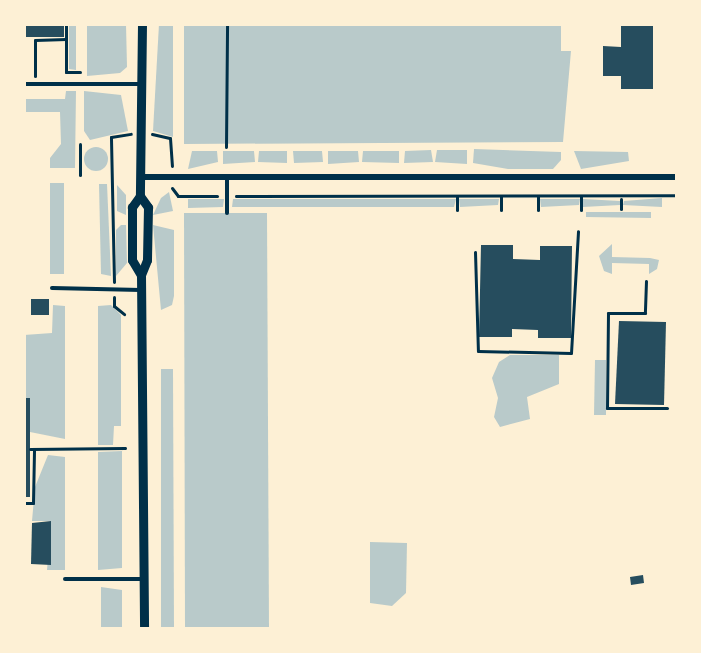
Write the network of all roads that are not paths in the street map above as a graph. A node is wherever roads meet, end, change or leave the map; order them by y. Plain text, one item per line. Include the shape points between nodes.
1 (142, 24) edge
2 (24, 84) edge
3 (142, 84) junction
4 (141, 177) junction
5 (677, 177) edge
6 (227, 178) junction
7 (140, 196) junction
8 (227, 213) dead end
9 (141, 274) junction
10 (52, 288) dead end
11 (142, 290) junction
12 (65, 579) dead end
13 (144, 579) junction
14 (144, 629) edge

1 - 3 street
2 - 3 lane
3 - 4 street
4 - 6 street
4 - 7 street
5 - 6 street
6 - 8 lane
7 - 9 street via 148,207 147,260
7 - 9 street via 132,207 132,260
9 - 11 street
10 - 11 lane
11 - 13 street
12 - 13 lane
13 - 14 street

